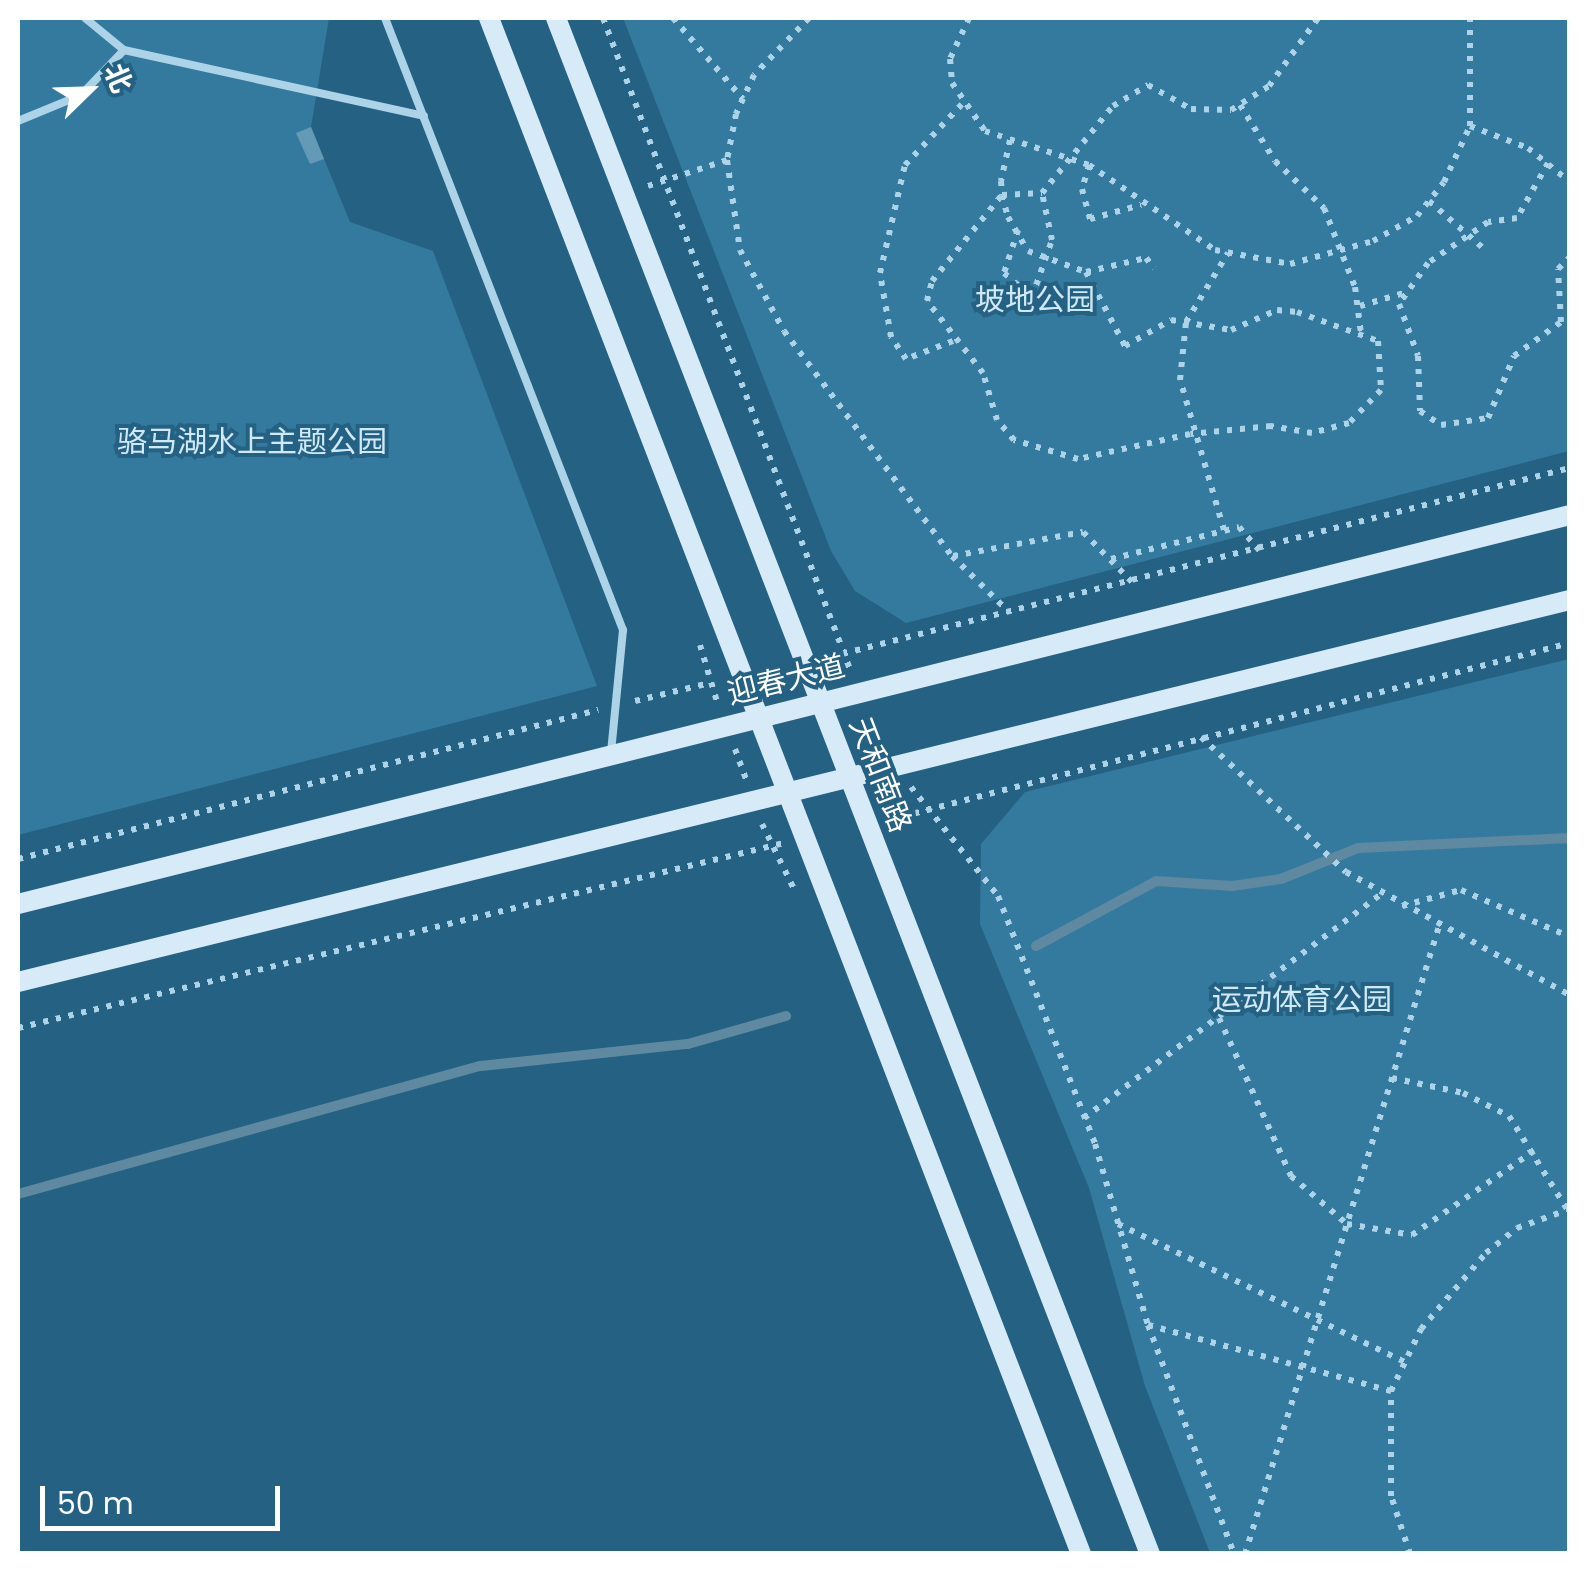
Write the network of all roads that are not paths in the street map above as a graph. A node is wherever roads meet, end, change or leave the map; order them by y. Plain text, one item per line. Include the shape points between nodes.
1 (85, 18) edge
2 (385, 18) edge
3 (489, 18) edge
4 (556, 18) edge
5 (124, 50) junction
6 (424, 116) junction
7 (18, 121) edge
8 (1570, 515) edge
9 (1570, 600) edge
10 (819, 702) junction
11 (759, 717) junction
12 (611, 754) junction
13 (850, 780) junction
14 (786, 792) junction
15 (18, 904) edge
16 (18, 982) edge
17 (1080, 1554) edge
18 (1150, 1554) edge

1 - 5 lane
2 - 6 lane
3 - 11 street
4 - 10 street, 天和南路
5 - 6 lane
5 - 7 lane via 80,95
6 - 12 lane via 623,630
8 - 10 street, 迎春大道
9 - 13 street
10 - 11 street, 迎春大道
10 - 13 street, 天和南路
11 - 12 street, 迎春大道
11 - 14 street
12 - 15 street, 迎春大道
13 - 14 street
13 - 18 street, 天和南路
14 - 16 street
14 - 17 street

